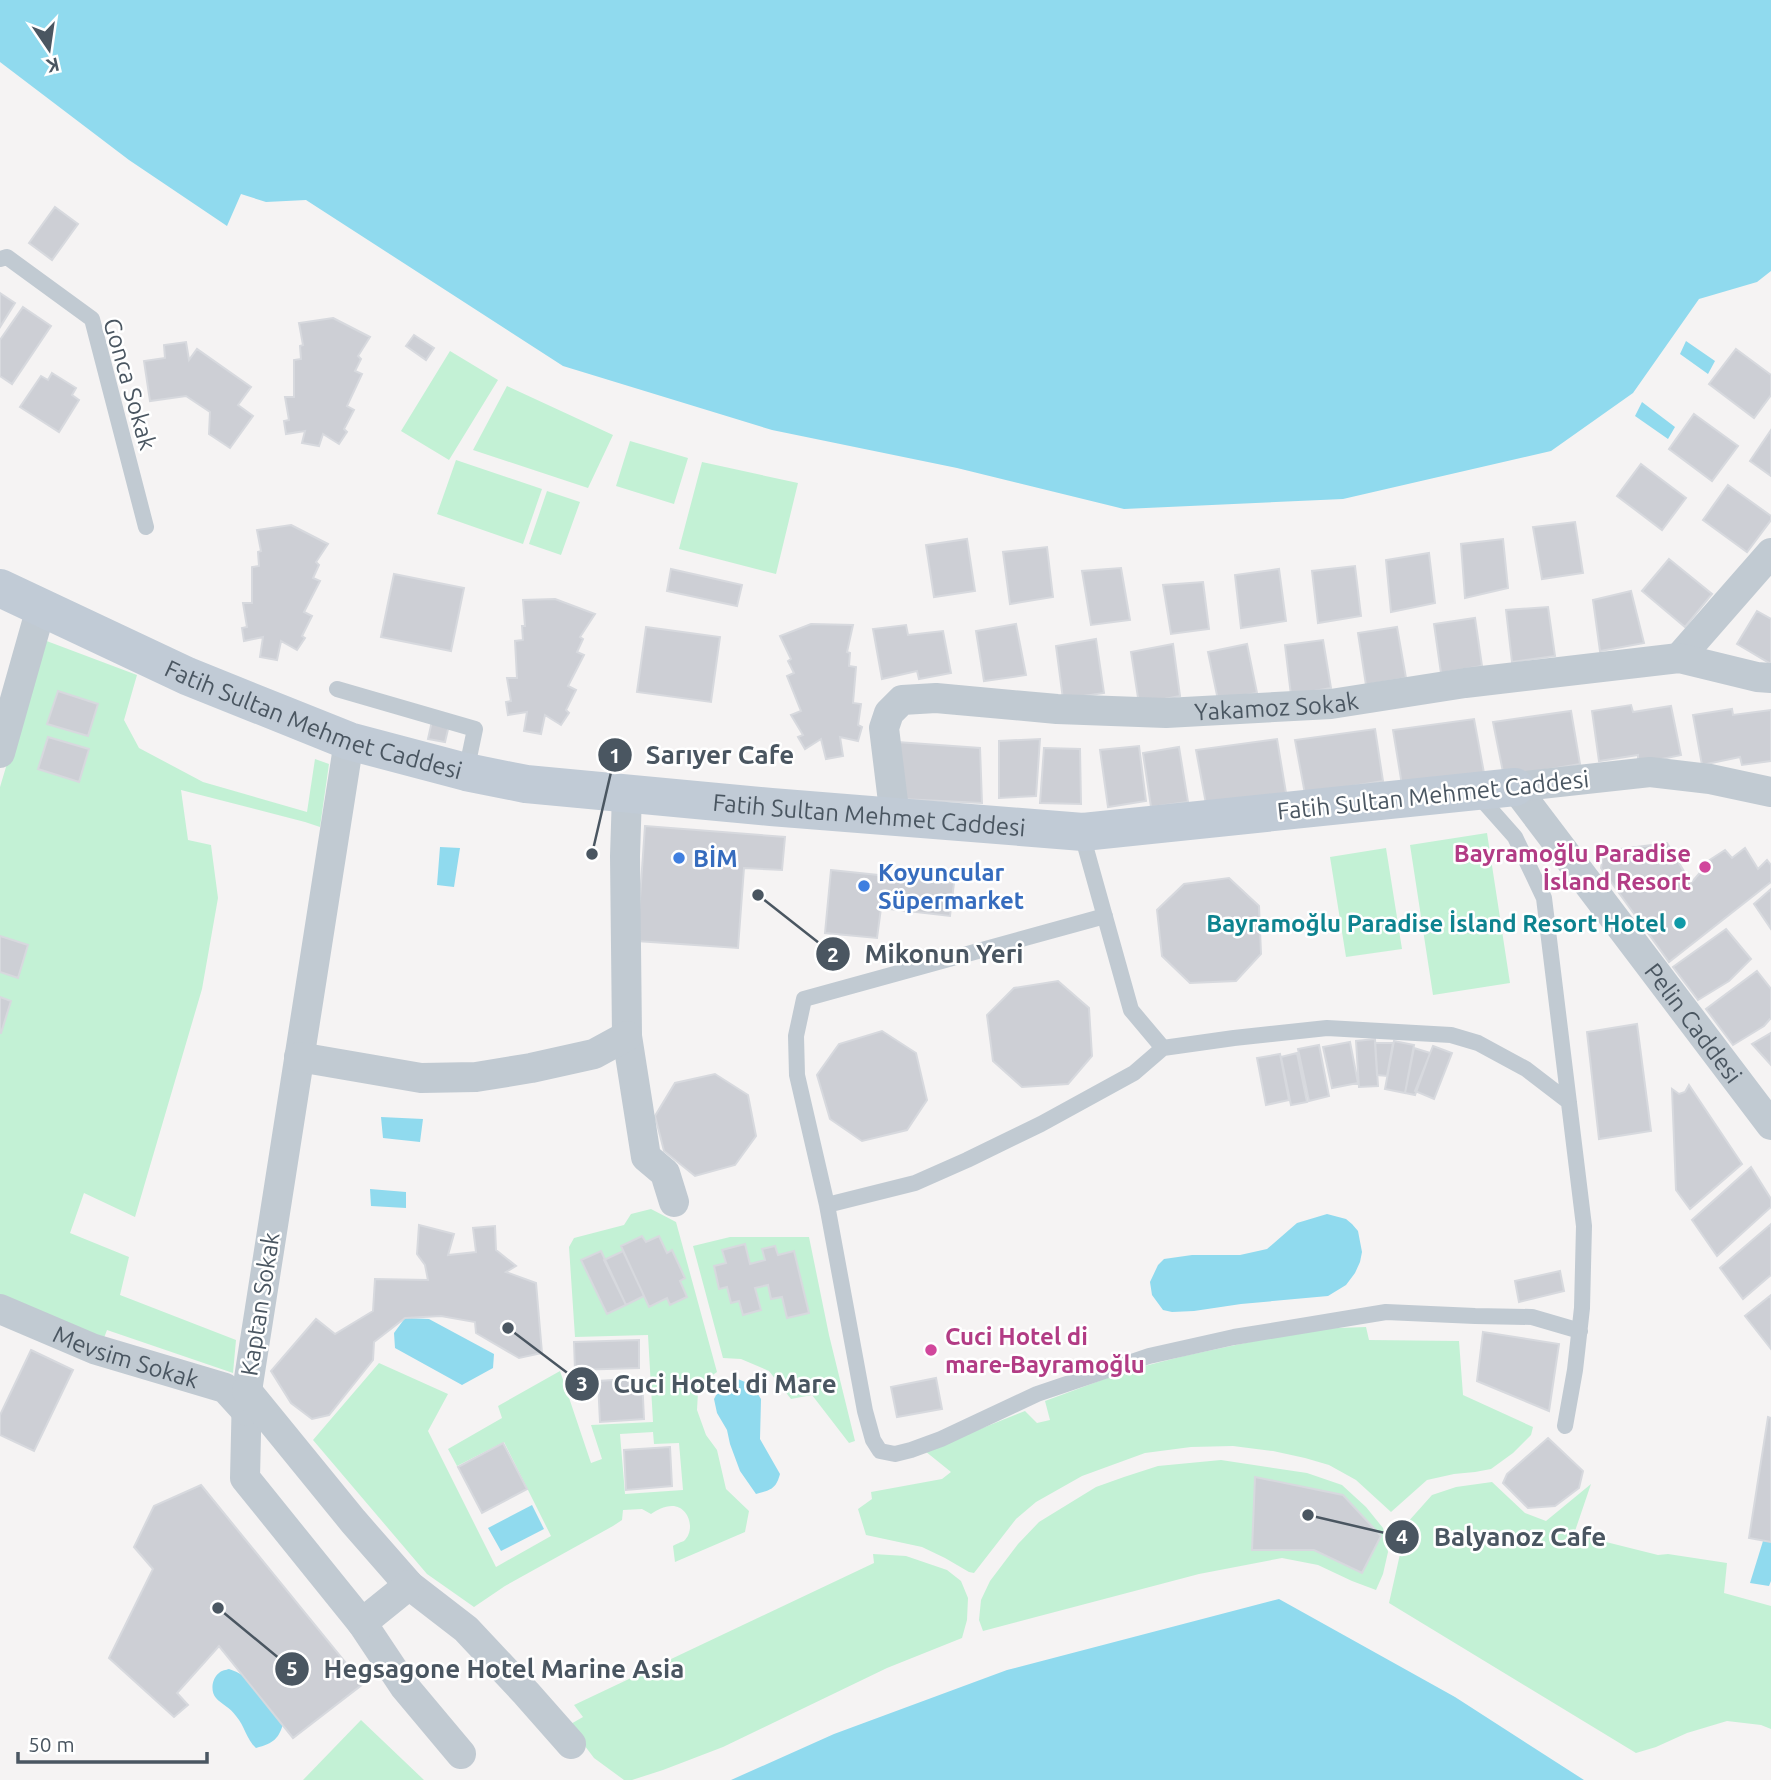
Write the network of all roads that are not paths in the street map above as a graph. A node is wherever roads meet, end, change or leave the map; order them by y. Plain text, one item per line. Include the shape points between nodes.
1 (0, 259) edge
2 (146, 527) dead end
3 (1771, 553) edge
4 (0, 588) edge
5 (41, 608) junction
6 (1679, 658) junction
7 (1771, 678) edge
8 (337, 689) dead end
9 (349, 741) junction
10 (0, 753) edge
11 (466, 772) junction
12 (1515, 787) junction
13 (1475, 792) junction
14 (1771, 792) edge
15 (627, 794) junction
16 (895, 818) junction
17 (1083, 832) junction
18 (1105, 916) junction
19 (627, 1036) junction
20 (1163, 1048) junction
21 (299, 1057) junction
22 (1570, 1102) junction
23 (1771, 1125) edge
24 (674, 1202) dead end
25 (827, 1205) junction
26 (0, 1309) edge
27 (1580, 1331) junction
28 (246, 1401) junction
29 (1565, 1426) dead end
30 (409, 1586) junction
31 (362, 1623) junction
32 (571, 1744) dead end
33 (461, 1754) dead end

1 - 2 lane, Gonca Sokak via 7,257 92,319
3 - 6 street
4 - 5 street, Fatih Sultan Mehmet Caddesi
5 - 9 street, Fatih Sultan Mehmet Caddesi via 187,676
5 - 10 street
6 - 7 street, Yakamoz Sokak
6 - 16 street, Yakamoz Sokak via 1331,704 1180,712 1057,709 936,698 902,701 889,713 884,728
8 - 11 lane via 475,729
9 - 11 street, Fatih Sultan Mehmet Caddesi
9 - 21 street, Kaptan Sokak
11 - 15 street, Fatih Sultan Mehmet Caddesi via 526,784
12 - 13 street, Fatih Sultan Mehmet Caddesi
12 - 14 street, Fatih Sultan Mehmet Caddesi via 1650,772
12 - 23 street, Pelin Caddesi
13 - 17 street, Fatih Sultan Mehmet Caddesi
13 - 22 lane via 1515,837 1544,898
15 - 16 street, Fatih Sultan Mehmet Caddesi
15 - 19 street
16 - 17 street, Fatih Sultan Mehmet Caddesi
17 - 18 lane
18 - 20 lane via 1131,1010
18 - 25 lane via 804,999 796,1036 797,1075
19 - 21 street via 594,1054 476,1077 421,1078
19 - 24 street via 646,1157 665,1173
20 - 22 lane via 1327,1028 1451,1035 1478,1043 1526,1069
20 - 25 lane via 1134,1073 967,1160 915,1183
21 - 28 street, Kaptan Sokak
22 - 27 lane via 1584,1226
25 - 27 lane via 864,1411 880,1451 895,1454 941,1439 1037,1394 1149,1356 1234,1337 1386,1312 1532,1317
26 - 28 street, Mevsim Sokak via 94,1349 225,1388
27 - 29 lane
28 - 30 street, Kaptan Sokak
28 - 31 street via 245,1478
30 - 31 street
30 - 32 street, Kaptan Sokak via 466,1629
31 - 33 street via 404,1686

